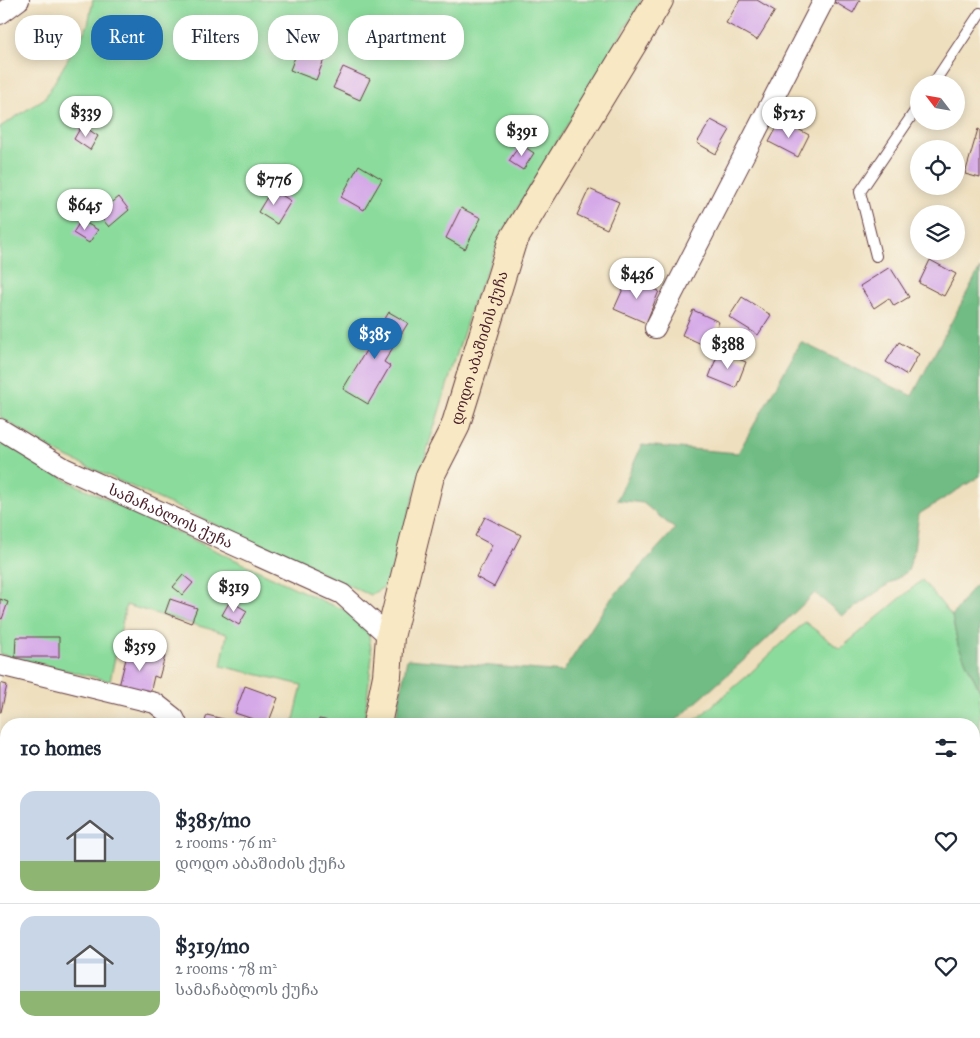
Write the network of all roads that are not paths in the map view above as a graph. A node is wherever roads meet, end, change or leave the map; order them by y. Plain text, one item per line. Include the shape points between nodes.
1 (19, 0) edge
2 (659, 0) edge
3 (824, 0) edge
4 (980, 13) edge
5 (0, 14) edge
6 (939, 75) edge
7 (910, 117) edge
8 (876, 256) dead end
9 (655, 328) dead end
10 (0, 429) edge
11 (390, 637) junction
12 (0, 665) edge
13 (174, 718) edge
14 (378, 718) edge

1 - 5 street
2 - 11 street, დოდო აბაშიძის ქუჩა via 512,242 455,427 430,476
3 - 9 street
4 - 6 lane
7 - 8 lane via 860,192
10 - 11 street, სამაჩაბლოს ქუჩა via 64,468 342,594
11 - 14 street, დოდო აბაშიძის ქუჩა
12 - 13 street via 155,703

